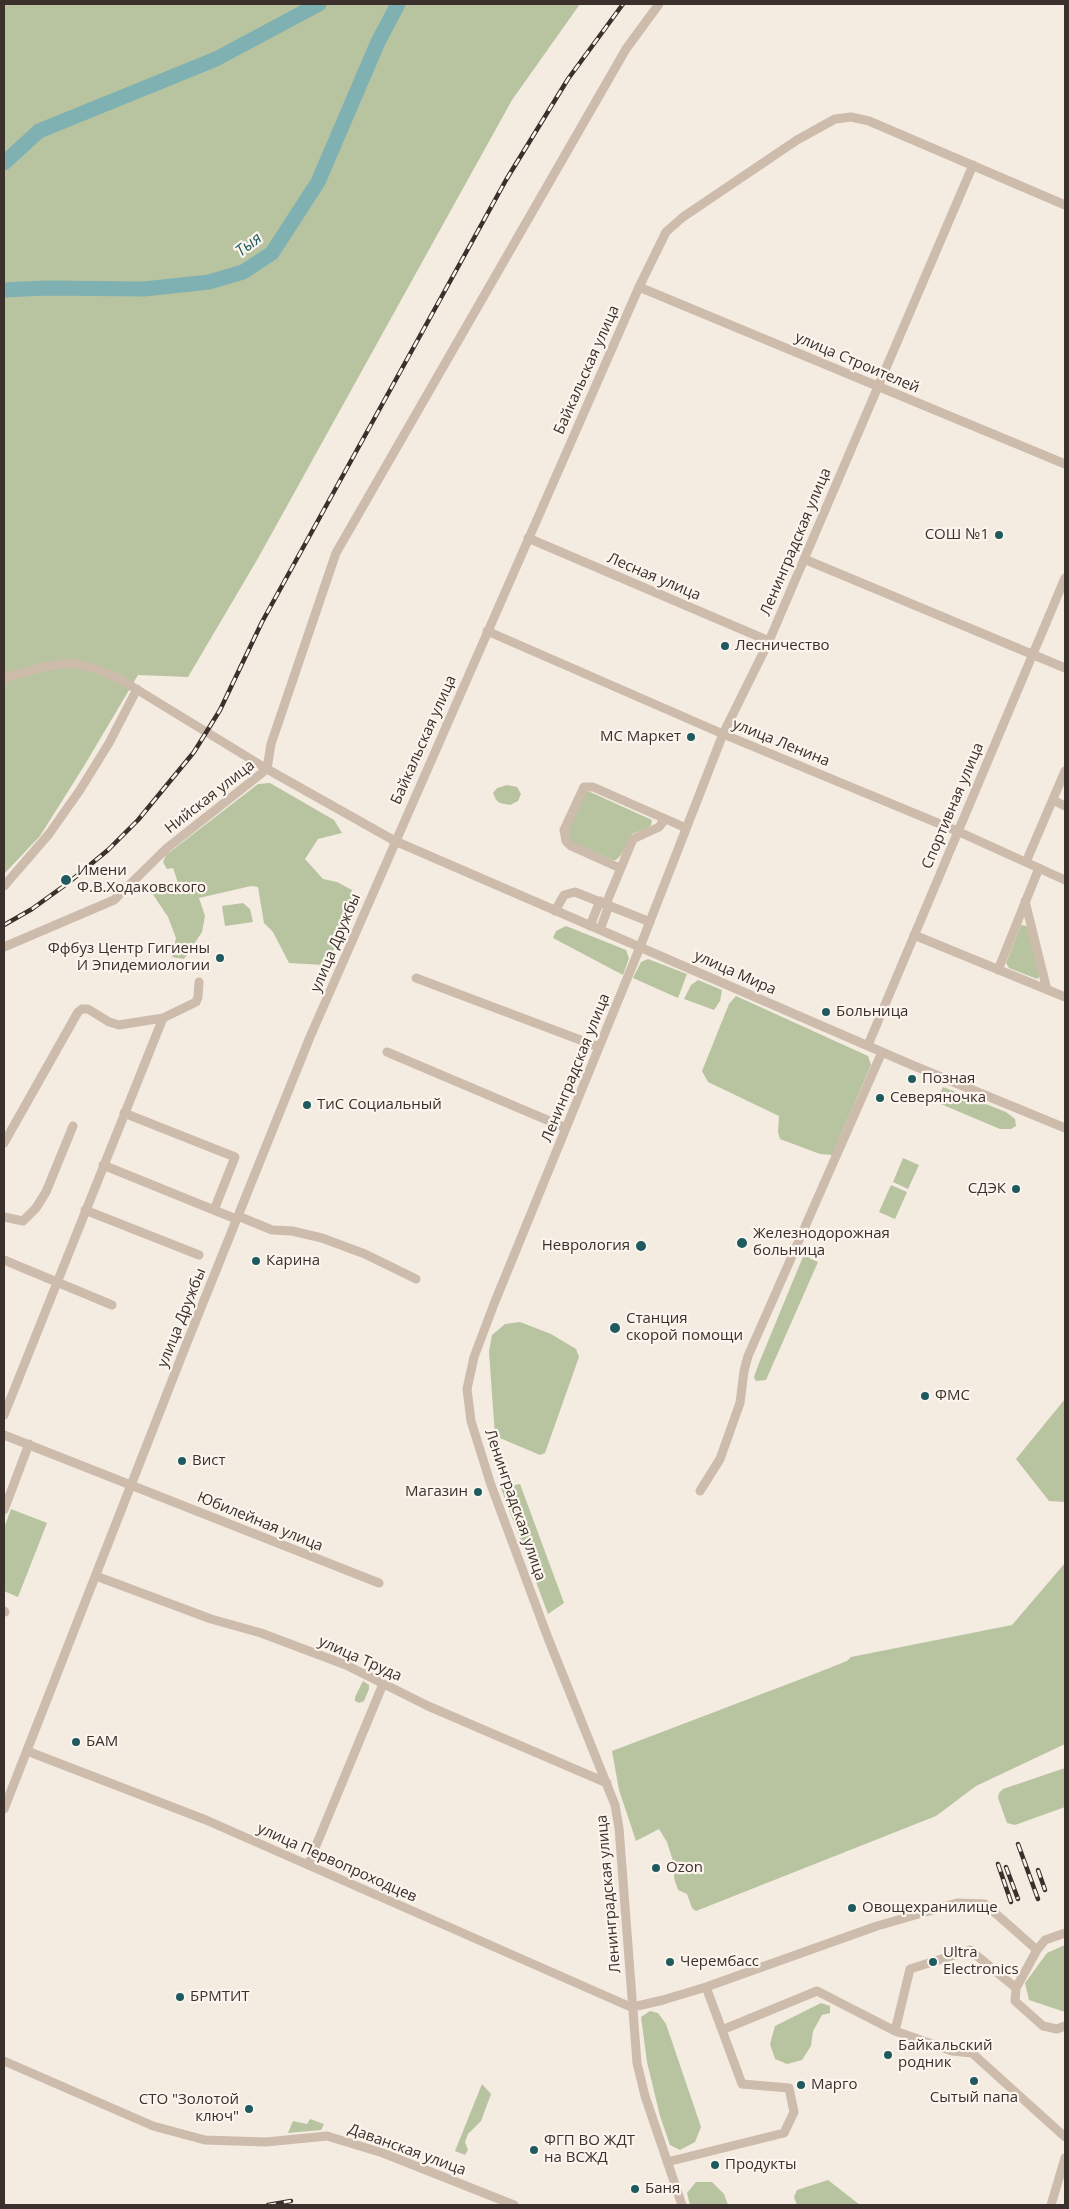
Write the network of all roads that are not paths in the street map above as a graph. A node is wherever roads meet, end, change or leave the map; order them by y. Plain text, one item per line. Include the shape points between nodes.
1 (659, 4) edge
2 (973, 165) junction
3 (1065, 205) edge
4 (639, 286) junction
5 (878, 386) junction
6 (1065, 464) edge
7 (528, 538) junction
8 (804, 559) junction
9 (1065, 578) edge
10 (487, 631) junction
11 (769, 641) junction
12 (1034, 655) junction
13 (1065, 668) edge
14 (4, 678) edge
15 (137, 689) junction
16 (723, 734) junction
17 (267, 769) junction
18 (1065, 771) edge
19 (1053, 800) junction
20 (1065, 806) edge
21 (665, 819) junction
22 (686, 828) junction
23 (957, 831) junction
24 (395, 841) junction
25 (1026, 862) junction
26 (620, 868) junction
27 (1039, 868) junction
28 (1065, 880) edge
29 (4, 886) edge
30 (1025, 902) junction
31 (605, 904) junction
32 (555, 911) junction
33 (650, 922) junction
34 (590, 926) junction
35 (600, 930) junction
36 (914, 936) junction
37 (4, 946) edge
38 (640, 947) junction
39 (998, 970) junction
40 (416, 978) dead end
41 (199, 982) dead end
42 (1047, 990) junction
43 (1065, 997) edge
44 (163, 1018) junction
45 (868, 1045) junction
46 (599, 1047) junction
47 (387, 1052) dead end
48 (882, 1052) junction
49 (124, 1113) junction
50 (73, 1126) dead end
51 (566, 1128) junction
52 (1065, 1128) edge
53 (4, 1143) edge
54 (103, 1165) junction
55 (85, 1210) junction
56 (214, 1210) junction
57 (4, 1217) edge
58 (237, 1218) junction
59 (199, 1255) dead end
60 (4, 1260) edge
61 (416, 1278) dead end
62 (56, 1283) junction
63 (112, 1305) dead end
64 (4, 1414) edge
65 (4, 1435) edge
66 (29, 1444) junction
67 (132, 1484) junction
68 (700, 1492) dead end
69 (4, 1510) edge
70 (96, 1576) junction
71 (379, 1583) dead end
72 (383, 1684) junction
73 (27, 1751) junction
74 (607, 1784) junction
75 (4, 1809) edge
76 (308, 1865) junction
77 (1065, 1932) edge
78 (1036, 1950) junction
79 (706, 1987) junction
80 (1016, 1988) junction
81 (633, 2008) junction
82 (1065, 2026) edge
83 (722, 2030) junction
84 (895, 2031) junction
85 (4, 2061) edge
86 (1065, 2137) edge
87 (1065, 2158) edge
88 (667, 2162) junction
89 (1056, 2190) junction
90 (1065, 2194) edge
91 (514, 2205) edge
92 (682, 2205) edge
93 (1051, 2205) edge

1 - 17 street, Нийская улица via 626,49 336,553 271,744
2 - 3 street, Байкальская улица
2 - 4 street, Байкальская улица via 868,121 852,116 835,119 797,140 683,217 666,232
2 - 5 street, Ленинградская улица
4 - 5 street, улица Строителей
4 - 7 street, Байкальская улица
5 - 6 street, улица Строителей
5 - 8 street, Ленинградская улица
7 - 10 street, Байкальская улица
7 - 11 street, Лесная улица
8 - 11 street, Ленинградская улица
8 - 12 street
9 - 12 street, Спортивная улица
10 - 16 street, улица Ленина
10 - 24 street, Байкальская улица
11 - 16 street, Ленинградская улица
12 - 13 street
12 - 23 street, Спортивная улица
14 - 15 street, улица Мира via 73,663 99,670
15 - 17 street, улица Мира
15 - 29 street via 80,790 49,834
16 - 22 street, Ленинградская улица
16 - 23 street, улица Ленина
17 - 24 street, улица Мира
17 - 37 street, Нийская улица via 167,848 114,900
18 - 19 street
19 - 20 street
19 - 25 street
21 - 22 street
21 - 26 street via 659,828 633,839
21 - 26 street via 591,786 582,788 564,830 566,842
22 - 33 street, Ленинградская улица
23 - 25 street, улица Ленина
23 - 36 street, Спортивная улица
24 - 32 street, улица Мира
24 - 58 street, улица Дружбы
25 - 27 street, улица Ленина
26 - 31 street
27 - 28 street, улица Ленина
27 - 30 street
30 - 39 street
30 - 42 street
31 - 32 street via 571,892 562,898
31 - 33 street
31 - 34 street
31 - 35 street
32 - 34 street, улица Мира
33 - 38 street, Ленинградская улица
34 - 35 street, улица Мира
35 - 38 street, улица Мира
36 - 39 street
36 - 45 street, Спортивная улица
38 - 45 street, улица Мира
38 - 46 street, Ленинградская улица
39 - 42 street
40 - 46 street
41 - 44 street via 196,1002
42 - 43 street
44 - 49 street
44 - 53 street via 120,1025 88,1009 78,1012
45 - 48 street, улица Мира
46 - 51 street, Ленинградская улица
47 - 51 street
48 - 52 street, улица Мира
48 - 68 street via 748,1356 740,1403 720,1459
49 - 54 street
49 - 56 street via 235,1158
50 - 57 street via 46,1192 36,1208 23,1221
51 - 74 street, Ленинградская улица via 474,1357 467,1389 471,1420 490,1485
54 - 55 street
54 - 56 street
55 - 59 street
55 - 62 street
56 - 58 street
58 - 61 street via 272,1230 322,1238 366,1254
58 - 67 street, улица Дружбы
60 - 62 street
62 - 63 street
62 - 64 street
65 - 66 street, Юбилейная улица
66 - 67 street, Юбилейная улица
66 - 69 street
67 - 70 street, улица Дружбы
67 - 71 street, Юбилейная улица
70 - 72 street, улица Труда via 211,1619 261,1633
70 - 73 street, улица Дружбы
72 - 74 street, улица Труда
72 - 76 street
73 - 75 street, улица Дружбы
73 - 76 street, улица Первопроходцев via 206,1820
74 - 81 street, Ленинградская улица via 619,1828
76 - 81 street, улица Первопроходцев
77 - 78 street via 1045,1940
78 - 79 street via 985,1904 957,1903 877,1926
78 - 80 street
79 - 81 street
79 - 83 street
80 - 82 street via 1015,2001 1043,2026 1057,2029
80 - 84 street via 970,1950 910,1969
81 - 88 street, Ленинградская улица via 645,2096
83 - 84 street via 817,1991
83 - 88 street via 742,2084 789,2088 794,2112 784,2133
84 - 86 street via 952,2051 972,2053
85 - 91 street, Даванская улица via 153,2126 205,2140 266,2142 327,2136 383,2153
87 - 89 street
88 - 92 street, Ленинградская улица
89 - 90 street
89 - 93 street

